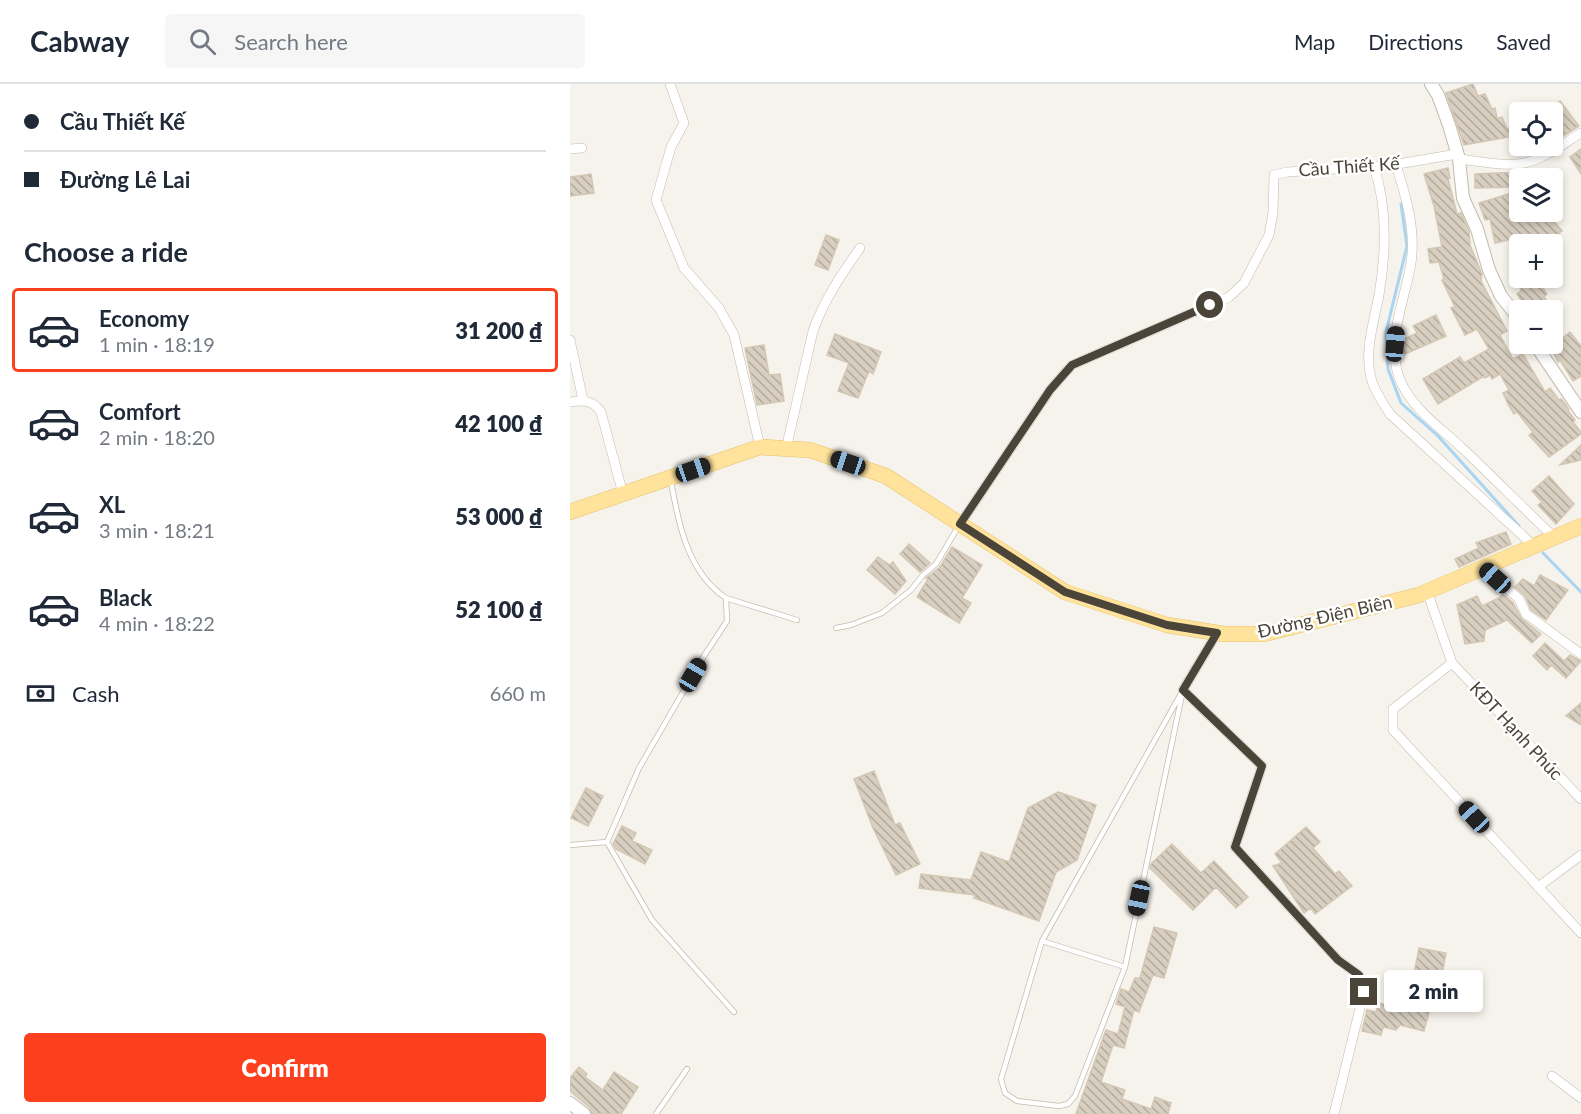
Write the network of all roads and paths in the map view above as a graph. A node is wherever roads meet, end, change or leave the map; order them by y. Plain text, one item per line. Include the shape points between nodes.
1 (670, 84) edge
2 (1431, 84) edge
3 (1581, 132) edge
4 (582, 148) dead end
5 (570, 149) edge
6 (1458, 156) junction
7 (1396, 165) junction
8 (1374, 167) junction
9 (860, 248) dead end
10 (1509, 305) edge
11 (570, 340) edge
12 (1541, 354) edge
13 (584, 400) junction
14 (570, 402) edge
15 (1581, 412) edge
16 (760, 447) junction
17 (786, 449) junction
18 (670, 478) junction
19 (623, 494) junction
20 (570, 512) edge
21 (960, 524) junction
22 (1581, 526) edge
23 (1554, 537) junction
24 (1534, 546) junction
25 (1483, 567) junction
26 (1427, 591) junction
27 (726, 598) junction
28 (797, 620) dead end
29 (836, 628) dead end
30 (1217, 633) junction
31 (1581, 654) edge
32 (1452, 663) junction
33 (1183, 690) junction
34 (1581, 799) edge
35 (607, 842) junction
36 (570, 845) edge
37 (1581, 855) edge
38 (1538, 887) junction
39 (1581, 933) edge
40 (1042, 941) junction
41 (1125, 967) junction
42 (734, 1012) dead end
43 (687, 1069) dead end
44 (1552, 1076) dead end
45 (1581, 1098) edge
46 (570, 1103) edge
47 (584, 1114) edge
48 (656, 1114) edge
49 (1334, 1114) edge

1 - 16 street via 684,123 670,147 656,200 684,268 719,308 734,335
2 - 6 street
3 - 6 street, Cầu Thiết Kế via 1523,163
4 - 5 street
6 - 7 street, Cầu Thiết Kế
6 - 10 street via 1463,198 1489,270
7 - 8 street, Cầu Thiết Kế
7 - 23 street via 1413,244 1395,344 1401,382 1428,419
8 - 21 street, Cầu Thiết Kế via 1274,176 1269,235 1244,283 1228,297 1072,365 1050,390
8 - 24 street via 1384,210 1384,242 1370,358 1375,390 1390,414
9 - 17 street via 819,314
11 - 13 street
12 - 15 street
13 - 14 street
13 - 19 street via 601,412
16 - 17 main road, Đường Điện Biên
16 - 18 main road, Đường Điện Biên
17 - 21 main road, Đường Điện Biên via 810,450 886,477
18 - 19 main road, Đường Điện Biên
18 - 27 lane via 677,516 692,558 702,577
19 - 20 main road, Đường Điện Biên
21 - 29 lane via 936,564 911,590 882,613
21 - 30 main road, Đường Điện Biên via 1065,592 1167,625
22 - 23 main road, Đường Điện Biên
23 - 24 main road, Đường Điện Biên
24 - 25 main road, Đường Điện Biên
25 - 26 main road, Đường Điện Biên
25 - 31 street via 1519,599 1526,614
26 - 30 main road, Đường Điện Biên via 1264,634
26 - 32 street, KĐT Hạnh Phúc
27 - 28 lane
27 - 35 lane via 727,621 639,768
30 - 33 street
32 - 34 street, KĐT Hạnh Phúc
32 - 38 street via 1393,709 1393,730
33 - 40 lane
33 - 41 lane
33 - 49 street via 1262,766 1235,847 1338,960 1359,975 1364,992
35 - 36 lane
35 - 42 lane via 652,920
37 - 38 street
38 - 39 street
40 - 41 lane
40 - 41 lane via 1001,1079 1005,1093 1017,1101 1059,1106 1073,1098
43 - 48 lane
44 - 45 street
46 - 47 street

